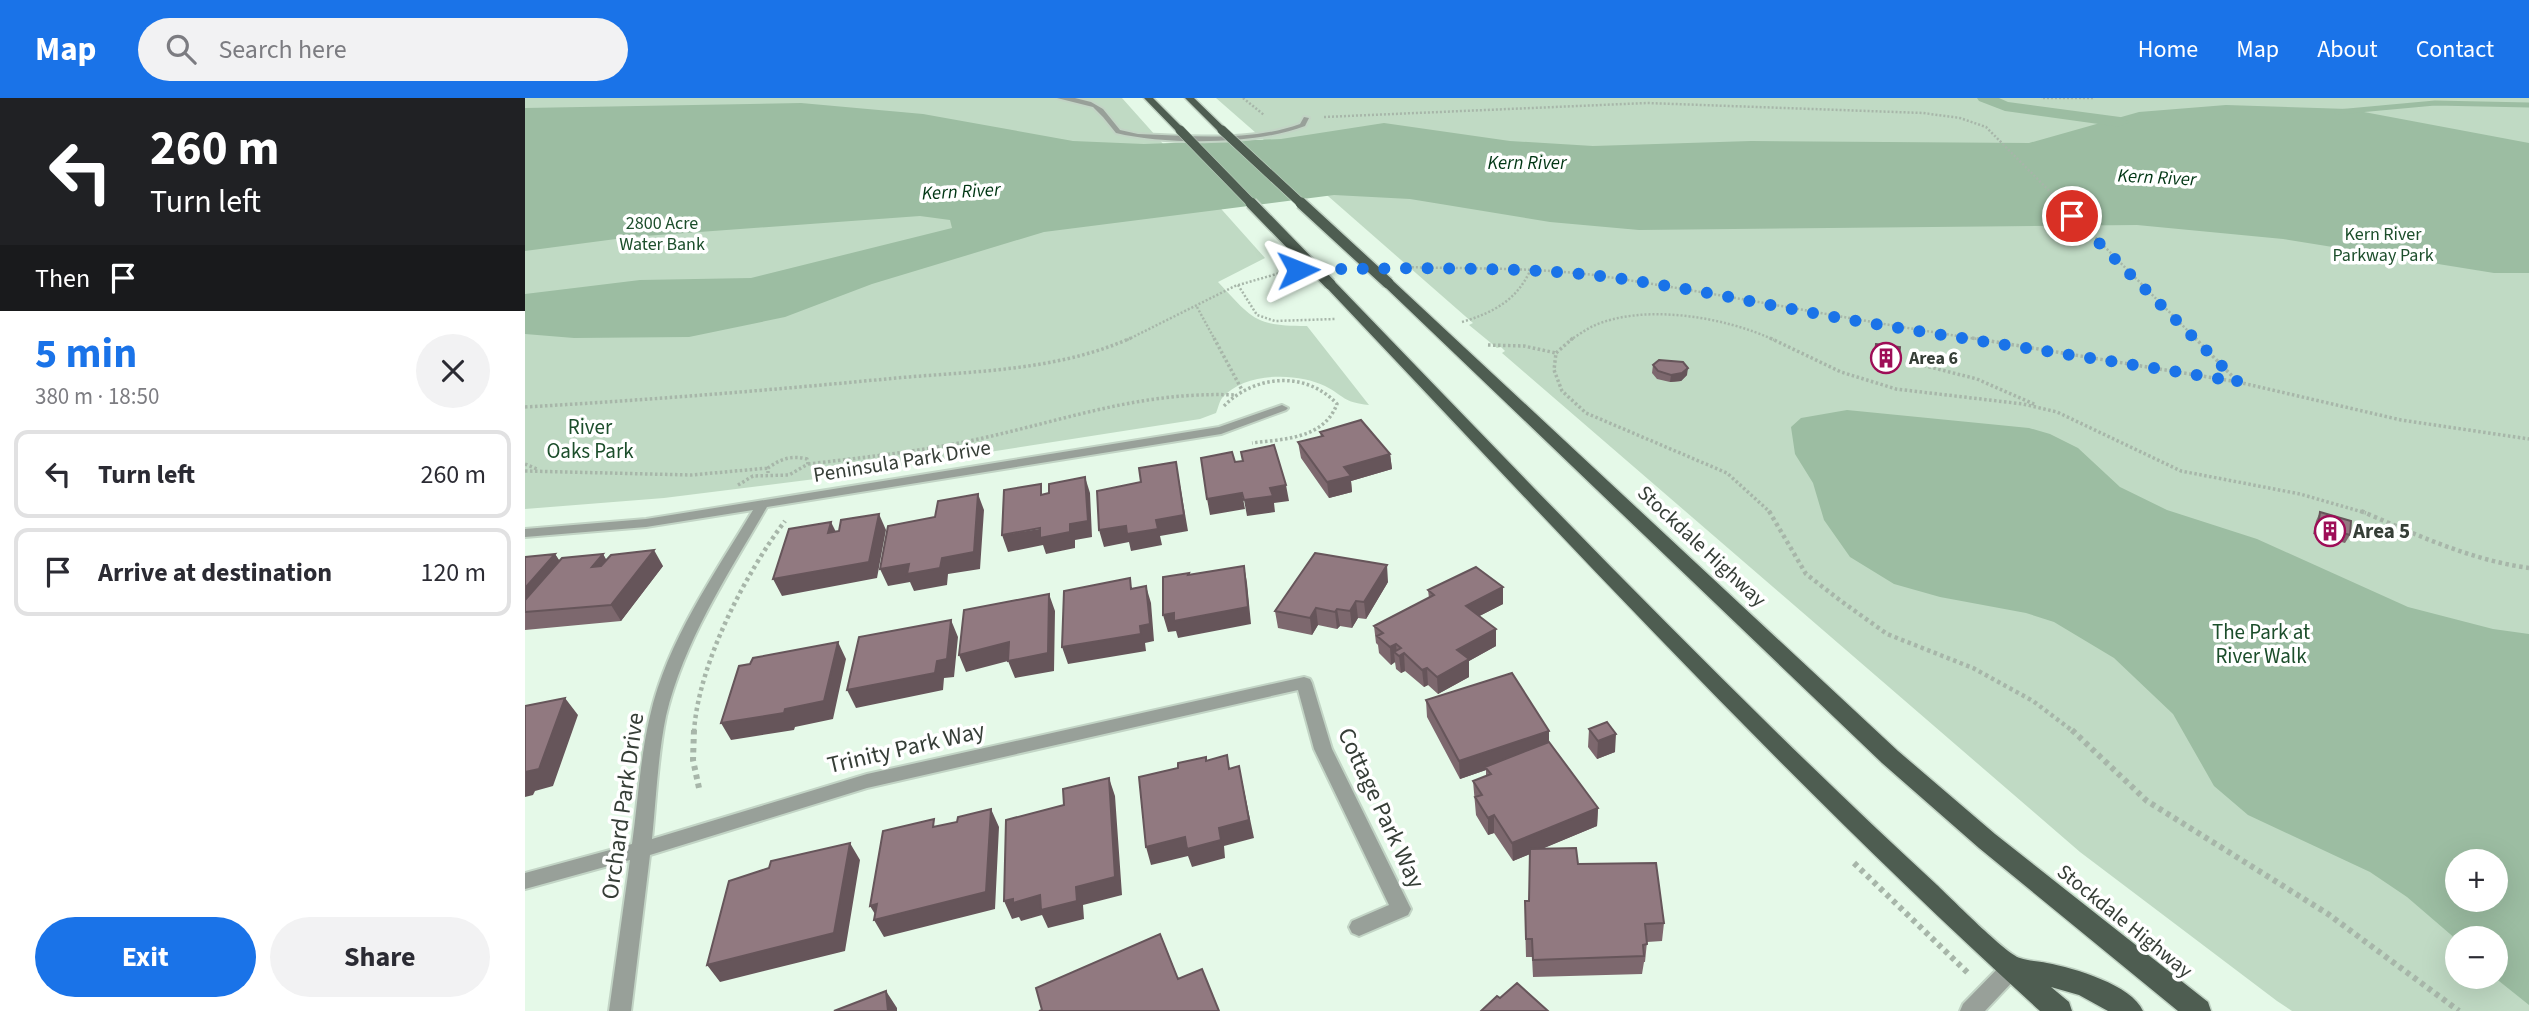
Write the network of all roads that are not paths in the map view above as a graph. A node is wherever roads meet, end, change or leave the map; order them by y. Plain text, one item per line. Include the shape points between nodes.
1 (1060, 98) edge
2 (1148, 98) edge
3 (1189, 98) edge
4 (1305, 118) road end
5 (1282, 408) dead end
6 (762, 505) junction
7 (525, 533) edge
8 (1304, 683) joint
9 (640, 850) junction
10 (525, 881) edge
11 (1359, 927) dead end
12 (2011, 969) junction
13 (620, 1011) edge
14 (1971, 1011) edge
15 (2059, 1011) edge
16 (2130, 1011) edge
17 (2198, 1011) edge

1 - 4 street via 1102,108 1118,132 1138,136 1269,134 1293,130 1303,125
2 - 12 main road, bridge via 1755,726
3 - 17 main road, Stockdale Highway, bridge via 1890,757
5 - 6 street, Peninsula Park Drive via 1221,430
6 - 7 street, Peninsula Park Drive via 646,523
6 - 9 street, Orchard Park Drive via 677,658 658,716
8 - 9 street, Trinity Park Way via 866,781
8 - 11 street, Cottage Park Way via 1323,749 1401,909
9 - 10 street, Trinity Park Way
9 - 13 street, Orchard Park Drive
12 - 14 street
12 - 15 main road
12 - 16 main road via 2068,978

